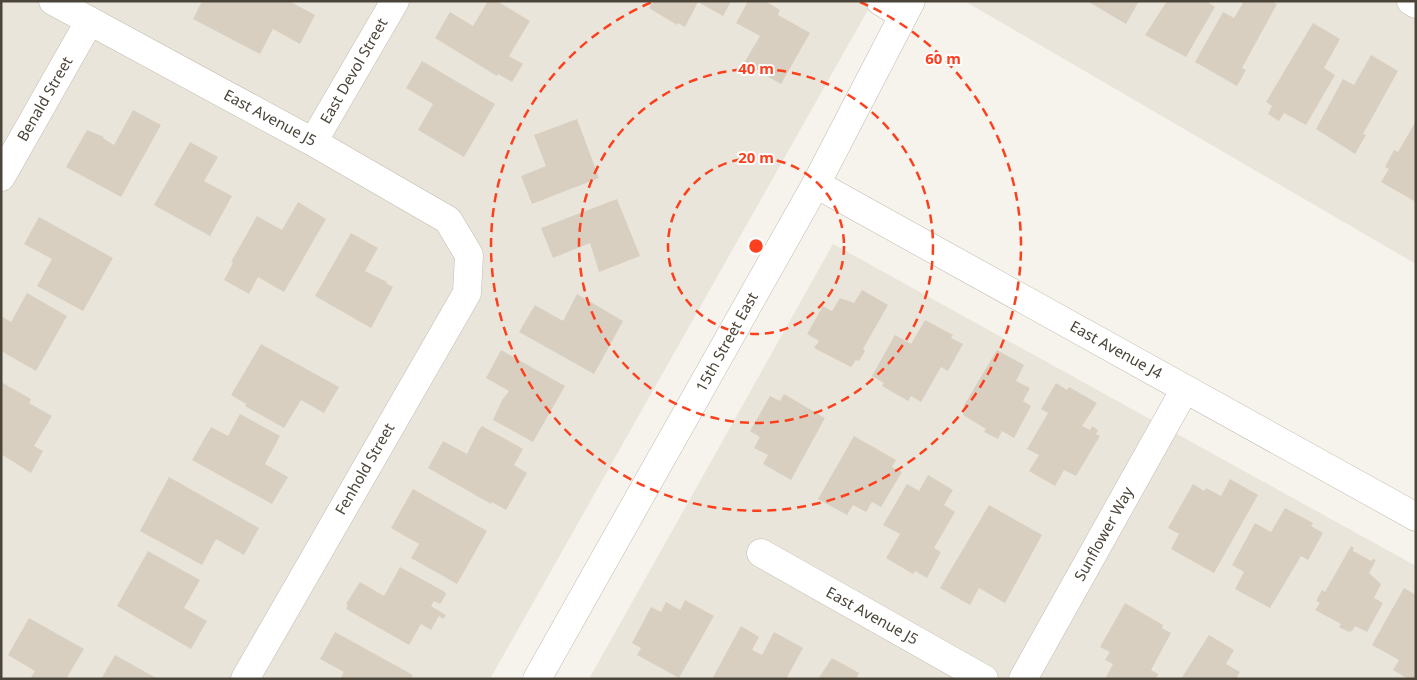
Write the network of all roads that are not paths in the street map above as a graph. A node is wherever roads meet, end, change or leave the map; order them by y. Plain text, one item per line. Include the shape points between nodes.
1 (53, 1) edge
2 (395, 1) edge
3 (880, 1) edge
4 (1411, 1) edge
5 (1416, 4) edge
6 (907, 8) edge
7 (89, 22) junction
8 (314, 142) junction
9 (1, 177) edge
10 (816, 184) junction
11 (469, 255) joint
12 (1185, 389) junction
13 (1416, 517) edge
14 (761, 553) dead end
15 (245, 679) edge
16 (536, 679) edge
17 (984, 679) edge
18 (1023, 679) edge

1 - 7 street, East Avenue J5
2 - 8 street, East Devol Street
3 - 6 street
4 - 5 street
6 - 10 street, 15th Street East
7 - 8 street, East Avenue J5
7 - 9 street, Benald Street
8 - 11 street, East Avenue J5 via 448,220
10 - 12 street, East Avenue J4
10 - 16 street, 15th Street East
11 - 15 street, Fenhold Street via 467,293
12 - 13 street, East Avenue J4
12 - 18 street, Sunflower Way
14 - 17 street, East Avenue J5

